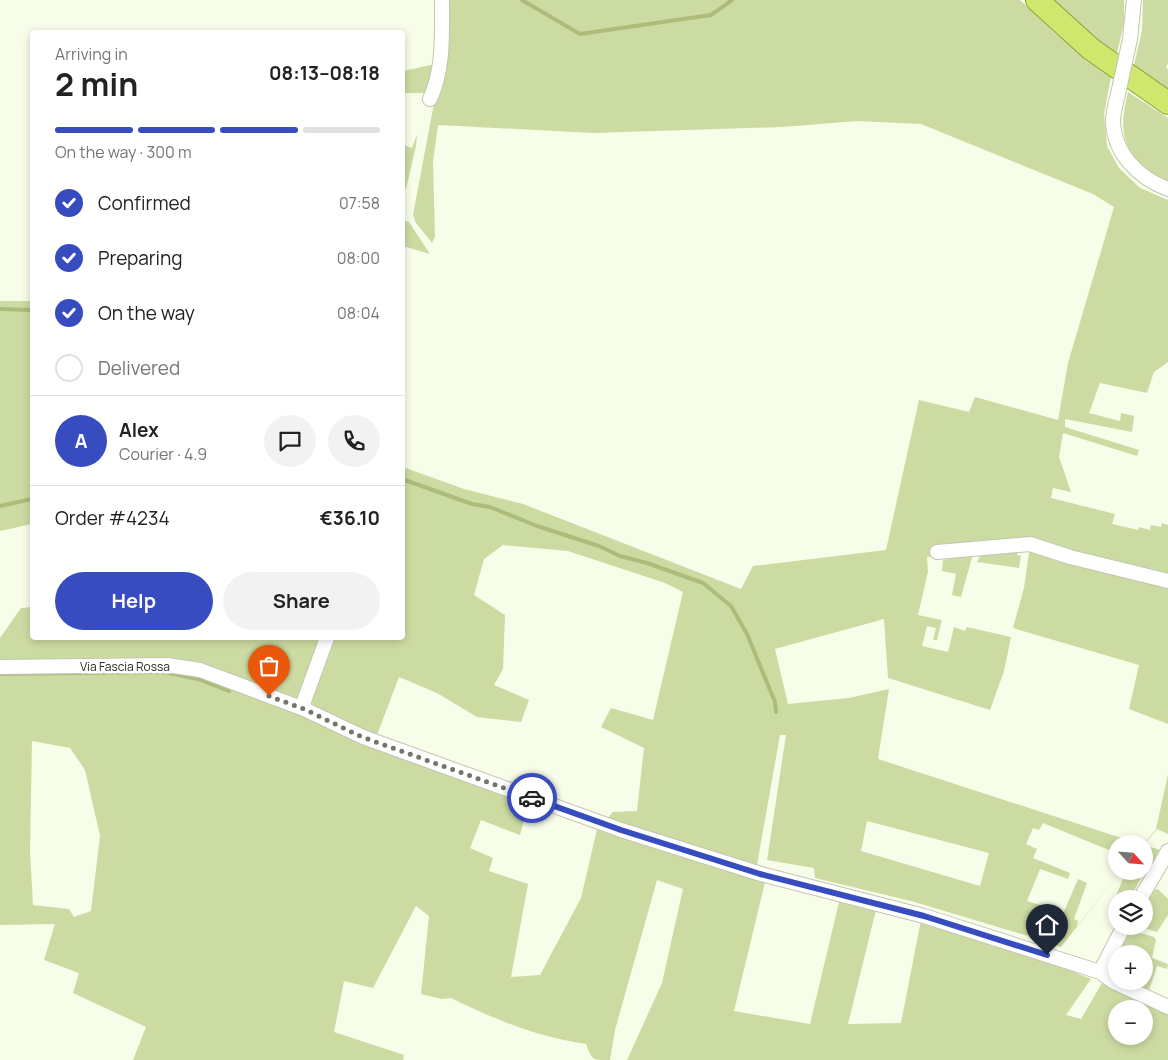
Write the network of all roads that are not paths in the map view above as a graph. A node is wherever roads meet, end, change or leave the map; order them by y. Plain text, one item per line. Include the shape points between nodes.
1 (442, 0) edge
2 (1037, 0) edge
3 (1134, 0) edge
4 (430, 99) dead end
5 (1168, 103) edge
6 (1168, 189) edge
7 (937, 552) dead end
8 (1168, 581) edge
9 (326, 640) edge
10 (0, 667) edge
11 (304, 709) junction
12 (1168, 851) edge
13 (1145, 890) edge
14 (1119, 935) edge
15 (1100, 972) junction
16 (1168, 1006) edge

1 - 4 street via 442,50
2 - 5 highway via 1091,49
3 - 6 street, bridge via 1130,39 1113,120 1116,139 1128,162 1152,183
7 - 8 street via 1030,544
9 - 11 street via 304,700
10 - 11 street, Via Fascia Rossa via 167,665 200,670
11 - 15 street, Via Fascia Rossa via 362,737 621,830 760,874 924,916
12 - 13 street
14 - 15 street
15 - 16 street, Via Fascia Rossa via 1114,982

